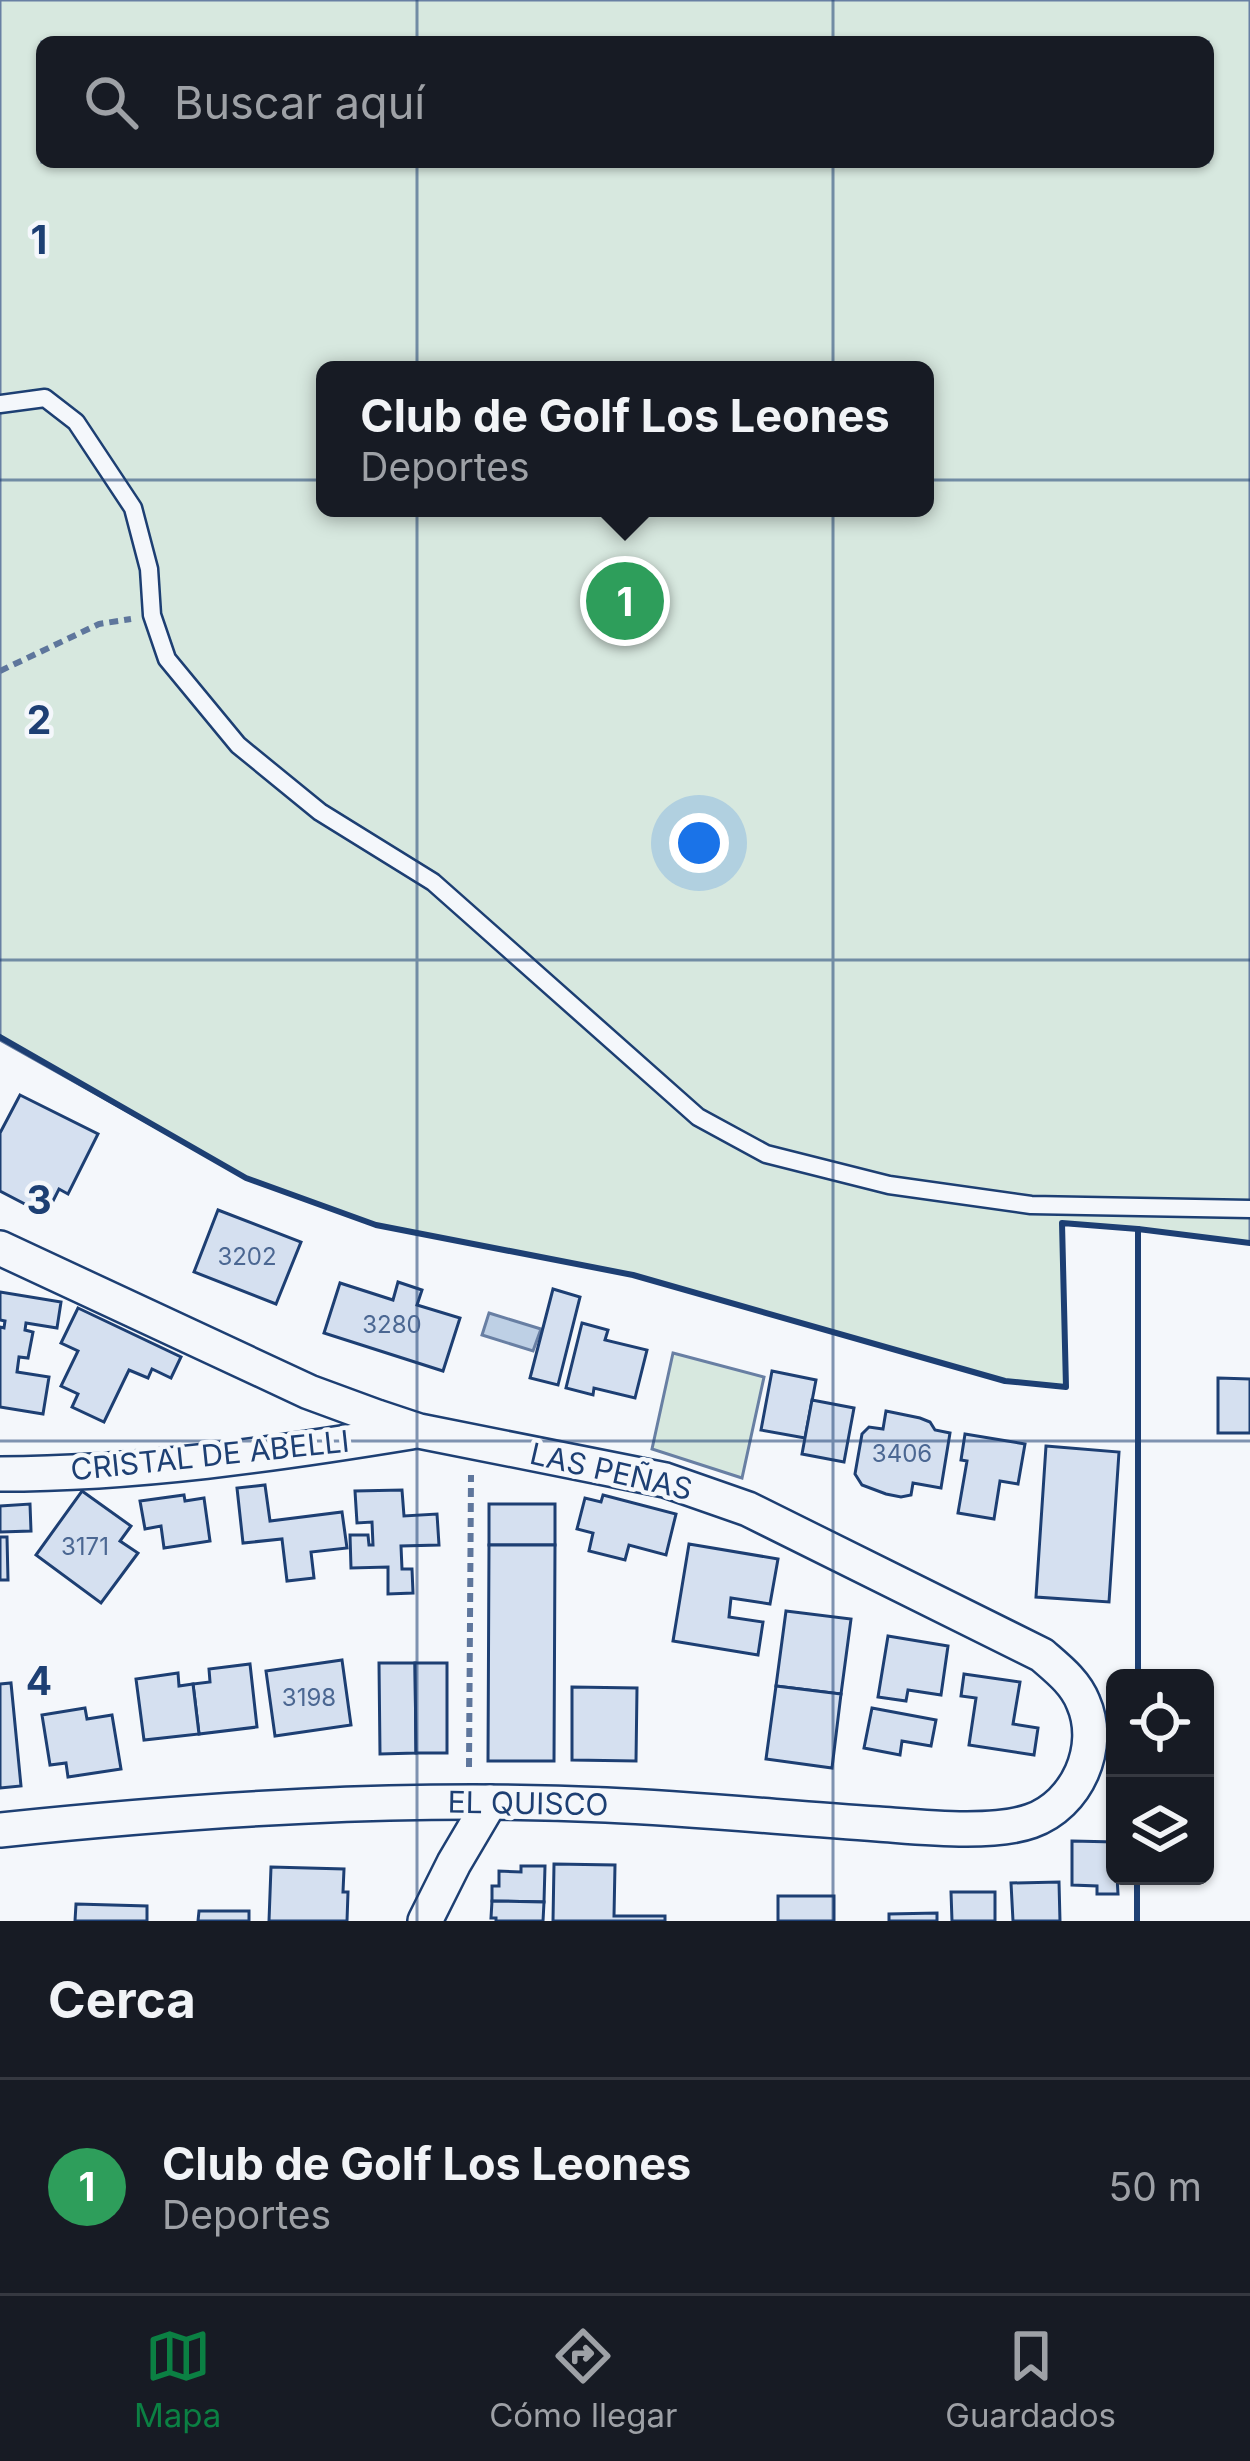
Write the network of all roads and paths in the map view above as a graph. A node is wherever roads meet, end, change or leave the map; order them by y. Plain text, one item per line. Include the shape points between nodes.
1 (0, 404) edge
2 (152, 616) junction
3 (0, 671) edge
4 (1250, 1209) edge
5 (0, 1248) edge
6 (419, 1431) junction
7 (471, 1441) junction
8 (0, 1474) edge
9 (479, 1802) junction
10 (1053, 1810) joint
11 (0, 1830) edge
12 (425, 1921) edge

1 - 2 lane via 44,398 76,422 133,508
2 - 3 path via 100,624
2 - 4 lane via 167,659 238,746 320,812 433,882 698,1118 766,1154 889,1185 1031,1205
5 - 6 street, LAS PEÑAS via 309,1392
6 - 7 street, LAS PEÑAS
6 - 8 street, CRISTAL DE ABELLI via 304,1449
7 - 9 path
7 - 10 street, LAS PEÑAS via 665,1480 729,1502 1042,1655 1073,1684 1090,1728 1081,1774
9 - 10 street, EL QUISCO via 967,1828 1024,1824
9 - 11 street, EL QUISCO
9 - 12 street

